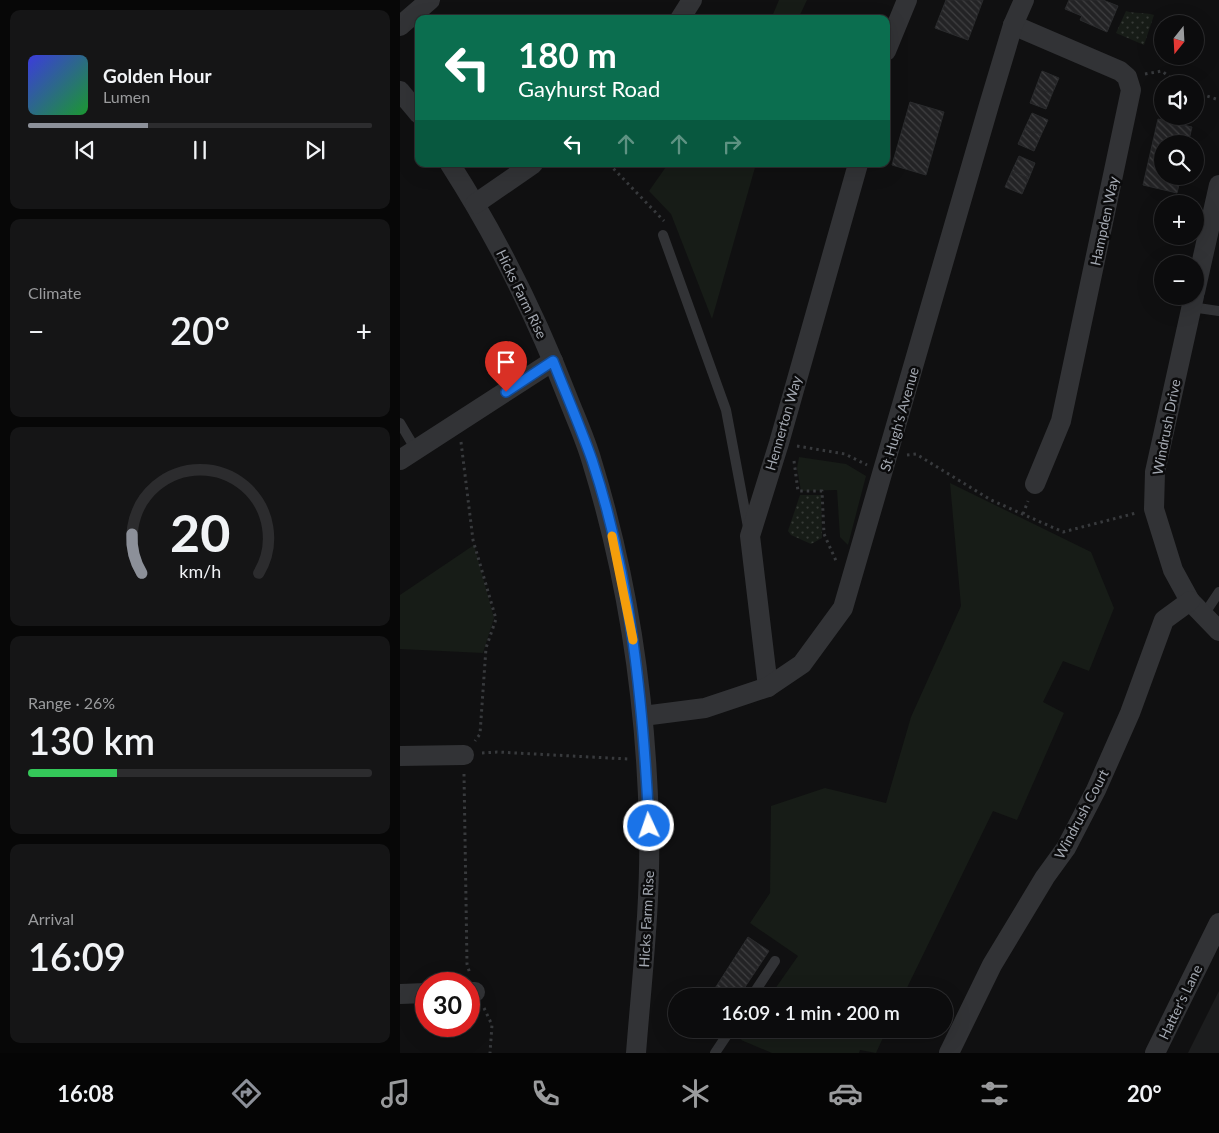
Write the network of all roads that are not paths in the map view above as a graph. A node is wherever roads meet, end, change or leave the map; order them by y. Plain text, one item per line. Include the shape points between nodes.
1 (430, 0) edge
2 (692, 0) edge
3 (907, 0) edge
4 (1024, 0) edge
5 (683, 15) edge
6 (1013, 25) junction
7 (400, 26) edge
8 (890, 42) edge
9 (400, 92) edge
10 (415, 109) edge
11 (452, 167) edge
12 (529, 167) edge
13 (857, 167) edge
14 (1219, 185) edge
15 (475, 204) junction
16 (663, 235) dead end
17 (1203, 255) edge
18 (1204, 304) edge
19 (1192, 305) edge
20 (1219, 311) edge
21 (553, 361) junction
22 (400, 423) edge
23 (408, 455) edge
24 (1035, 484) dead end
25 (750, 536) junction
26 (1190, 601) junction
27 (1214, 603) edge
28 (1219, 631) edge
29 (768, 687) junction
30 (643, 716) junction
31 (464, 755) road end
32 (400, 756) edge
33 (1219, 923) edge
34 (775, 961) dead end
35 (757, 988) edge
36 (415, 993) edge
37 (400, 994) edge
38 (725, 1038) edge
39 (636, 1053) edge
40 (715, 1053) edge
41 (949, 1053) edge
42 (1155, 1053) edge

1 - 7 street
2 - 5 street
3 - 8 street
4 - 6 street, St Hugh's Avenue
6 - 24 street, Hampden Way via 1120,71 1127,77 1132,90 1062,421
6 - 29 street, St Hugh's Avenue via 843,608 802,664
9 - 10 street
11 - 15 street, Hicks Farm Rise
12 - 15 street
13 - 25 street, Hennerton Way
14 - 17 street, Windrush Drive
15 - 21 street, Hicks Farm Rise via 517,279
16 - 25 lane via 726,410
18 - 20 lane
19 - 26 street, Windrush Drive via 1156,472 1154,509 1173,570
21 - 23 street
21 - 30 street, Hicks Farm Rise via 592,460 614,544 631,626
22 - 23 lane
25 - 29 street, Hennerton Way
26 - 27 street, Windrush Drive
26 - 41 street, Windrush Court via 1164,620 1130,713 1096,790 1066,848 992,965
27 - 28 street, Windrush Drive
29 - 30 street, St Hugh's Avenue via 705,708
30 - 39 street, Hicks Farm Rise via 649,826 648,893
31 - 32 street
33 - 42 street, Hatter's Lane
34 - 35 lane
36 - 37 street
38 - 40 lane

